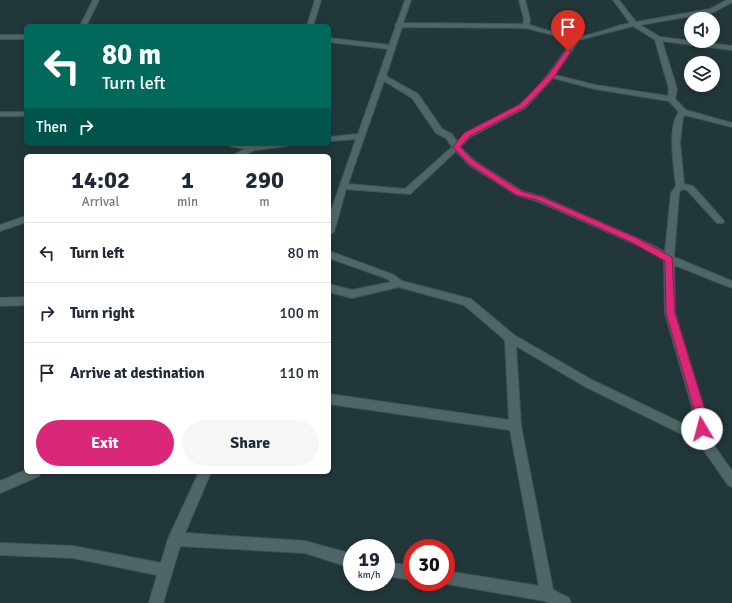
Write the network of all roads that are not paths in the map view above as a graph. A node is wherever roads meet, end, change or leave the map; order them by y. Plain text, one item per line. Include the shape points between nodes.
1 (96, 0) edge
2 (318, 0) edge
3 (408, 0) edge
4 (522, 0) edge
5 (616, 0) edge
6 (731, 0) edge
7 (84, 24) edge
8 (311, 24) edge
9 (634, 24) junction
10 (398, 25) junction
11 (526, 26) junction
12 (0, 37) edge
13 (24, 37) edge
14 (658, 38) junction
15 (577, 39) junction
16 (331, 40) edge
17 (391, 47) junction
18 (732, 48) edge
19 (552, 76) junction
20 (382, 77) junction
21 (671, 99) junction
22 (683, 112) junction
23 (0, 114) edge
24 (24, 114) edge
25 (732, 125) edge
26 (361, 136) junction
27 (331, 139) edge
28 (244, 146) edge
29 (270, 146) edge
30 (456, 147) junction
31 (253, 148) junction
32 (240, 154) edge
33 (343, 186) junction
34 (680, 186) junction
35 (24, 221) edge
36 (720, 221) dead end
37 (331, 225) edge
38 (0, 228) edge
39 (331, 255) edge
40 (669, 259) junction
41 (399, 284) junction
42 (732, 284) edge
43 (331, 289) edge
44 (24, 301) edge
45 (0, 302) edge
46 (510, 338) junction
47 (331, 399) edge
48 (515, 426) junction
49 (702, 438) junction
50 (30, 474) edge
51 (204, 474) edge
52 (732, 481) edge
53 (0, 487) edge
54 (175, 540) junction
55 (0, 549) edge
56 (343, 558) edge
57 (164, 570) junction
58 (455, 579) edge
59 (547, 594) junction
60 (156, 603) edge
61 (564, 603) edge

1 - 7 street
2 - 8 street
3 - 10 street
4 - 11 street via 527,19
5 - 9 street
6 - 9 street via 712,11
9 - 14 street
9 - 15 street
10 - 11 street
10 - 17 street
11 - 15 street
12 - 13 street
14 - 18 street
14 - 21 street via 673,89
15 - 19 street
16 - 17 street
17 - 20 street
19 - 21 street
19 - 30 street via 522,106 467,135
20 - 26 street
20 - 30 street via 415,96 439,131 449,136
21 - 22 street
22 - 25 street
22 - 34 street via 679,117 676,142
23 - 24 street
26 - 27 street
26 - 33 street
28 - 31 street
29 - 31 street
30 - 33 street via 407,192
30 - 40 street via 472,163 519,193 540,199 640,243
31 - 32 street
33 - 37 street
34 - 36 street via 690,188
34 - 40 street via 675,193
35 - 38 street
39 - 41 street via 392,277
40 - 42 street
40 - 49 street via 670,313 702,420
41 - 43 street via 352,294
41 - 46 street via 467,302
44 - 45 street
46 - 48 street
46 - 49 street via 588,383
47 - 48 street
48 - 59 street
49 - 52 street
50 - 53 street
51 - 54 street
54 - 56 street via 305,547
54 - 57 street
55 - 57 street via 74,552
57 - 60 street
58 - 59 street
59 - 61 street

